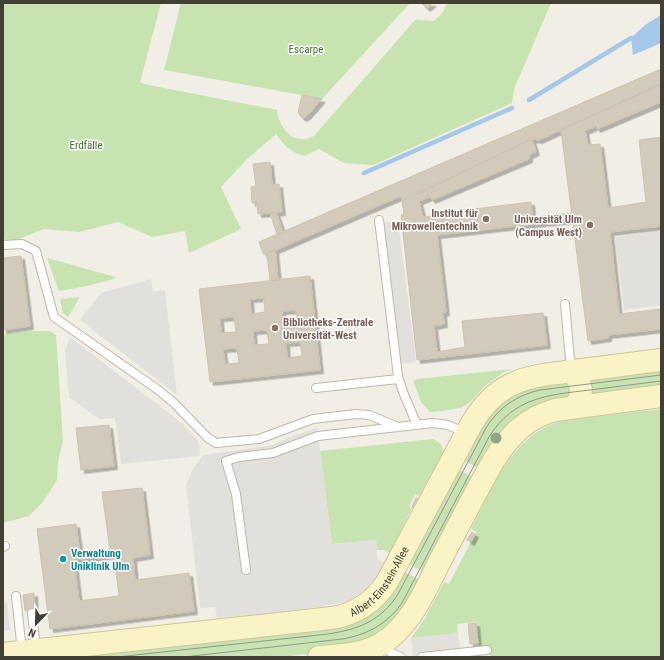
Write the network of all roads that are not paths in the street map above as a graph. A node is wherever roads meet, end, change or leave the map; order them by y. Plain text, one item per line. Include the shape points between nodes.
1 (379, 220) dead end
2 (3, 245) edge
3 (564, 304) dead end
4 (661, 360) edge
5 (571, 371) junction
6 (398, 379) junction
7 (316, 388) dead end
8 (661, 396) edge
9 (574, 407) junction
10 (417, 425) junction
11 (398, 427) junction
12 (466, 433) junction
13 (246, 570) dead end
14 (16, 596) dead end
15 (32, 613) dead end
16 (381, 644) junction
17 (487, 650) dead end
18 (20, 652) edge
19 (319, 657) edge
20 (401, 657) edge
21 (422, 657) edge

1 - 6 lane
2 - 11 lane via 22,244 36,251 54,317 156,389 216,443 259,439 313,419 356,414 369,415
3 - 5 lane
4 - 5 street, Albert-Einstein-Allee
5 - 9 street via 577,377 581,388 580,398
5 - 12 street, Albert-Einstein-Allee via 535,376 507,386 488,401
6 - 7 lane
6 - 10 lane
8 - 9 street
9 - 16 street via 534,418 508,441 484,477 414,610 402,627
10 - 11 lane
10 - 12 lane via 443,423
11 - 13 lane via 318,436 273,453 226,461 236,494
12 - 18 street, Albert-Einstein-Allee via 387,582 373,599 360,608 332,618
14 - 18 lane
15 - 18 lane
16 - 19 street via 359,652
16 - 20 lane
17 - 21 lane

